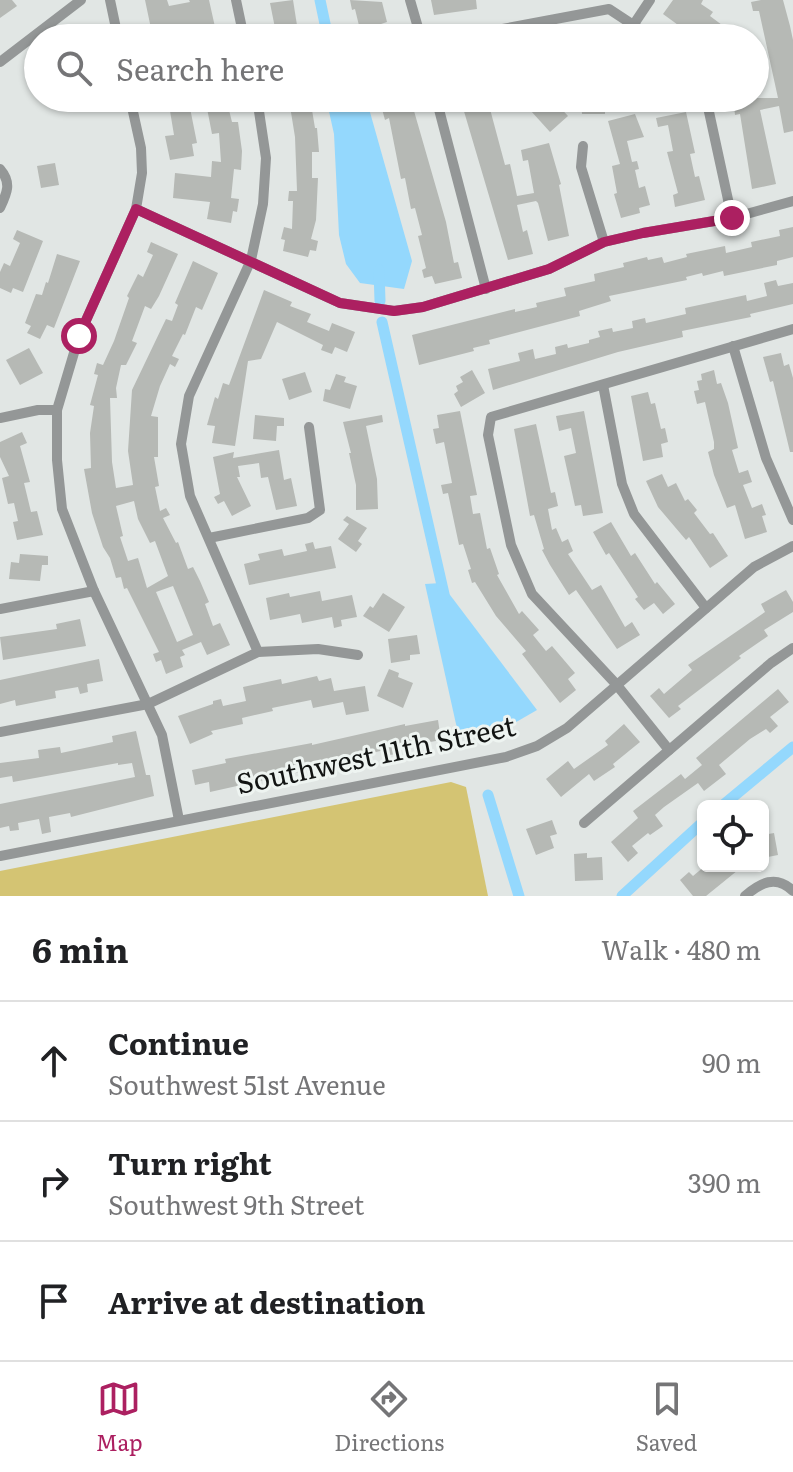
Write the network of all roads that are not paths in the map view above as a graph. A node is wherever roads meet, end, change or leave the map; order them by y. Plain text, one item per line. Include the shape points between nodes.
1 (81, 0) edge
2 (110, 0) edge
3 (236, 0) edge
4 (410, 0) edge
5 (650, 0) edge
6 (50, 24) edge
7 (115, 24) edge
8 (241, 24) edge
9 (417, 24) edge
10 (529, 24) edge
11 (634, 24) joint
12 (24, 44) edge
13 (0, 62) edge
14 (133, 112) edge
15 (259, 112) edge
16 (440, 112) edge
17 (709, 112) edge
18 (583, 146) dead end
19 (0, 169) edge
20 (793, 201) edge
21 (0, 208) edge
22 (136, 209) junction
23 (732, 218) junction
24 (604, 242) junction
25 (251, 260) junction
26 (486, 289) junction
27 (793, 329) edge
28 (733, 346) junction
29 (603, 385) junction
30 (57, 410) junction
31 (0, 418) edge
32 (309, 427) dead end
33 (793, 520) edge
34 (209, 538) junction
35 (793, 546) edge
36 (94, 591) junction
37 (706, 608) junction
38 (0, 609) edge
39 (793, 648) edge
40 (258, 652) junction
41 (358, 655) dead end
42 (616, 684) junction
43 (148, 704) junction
44 (0, 732) edge
45 (669, 750) junction
46 (179, 820) junction
47 (584, 823) dead end
48 (0, 856) edge
49 (793, 891) edge
50 (745, 896) edge

1 - 6 street
2 - 7 street
3 - 8 street
4 - 9 street
5 - 11 street
10 - 11 street via 609,9
12 - 13 street
14 - 22 street via 142,173
15 - 25 street via 266,158
16 - 26 street
17 - 23 street
18 - 24 street via 581,167
19 - 21 street via 9,189
20 - 23 street
22 - 25 street
22 - 30 street via 79,336
23 - 24 street
24 - 26 street via 549,269
25 - 26 street via 340,303 394,311
25 - 34 street via 189,396 181,444 190,496
27 - 28 street
28 - 29 street
28 - 33 street via 766,458
29 - 37 street via 622,484 634,514
29 - 42 street via 491,417 488,435 511,545 532,594
30 - 31 street
30 - 36 street via 62,509
32 - 34 street via 320,510 308,518
34 - 40 street
35 - 37 street, Southwest 11th Street via 754,567
36 - 38 street
36 - 43 street
37 - 42 street, Southwest 11th Street
39 - 45 street
40 - 41 street via 318,649
40 - 43 street
42 - 45 street
42 - 46 street, Southwest 11th Street via 567,728 506,757
43 - 44 street
43 - 46 street via 162,735
45 - 47 street
46 - 48 street, Southwest 11th Street
49 - 50 street via 770,881

